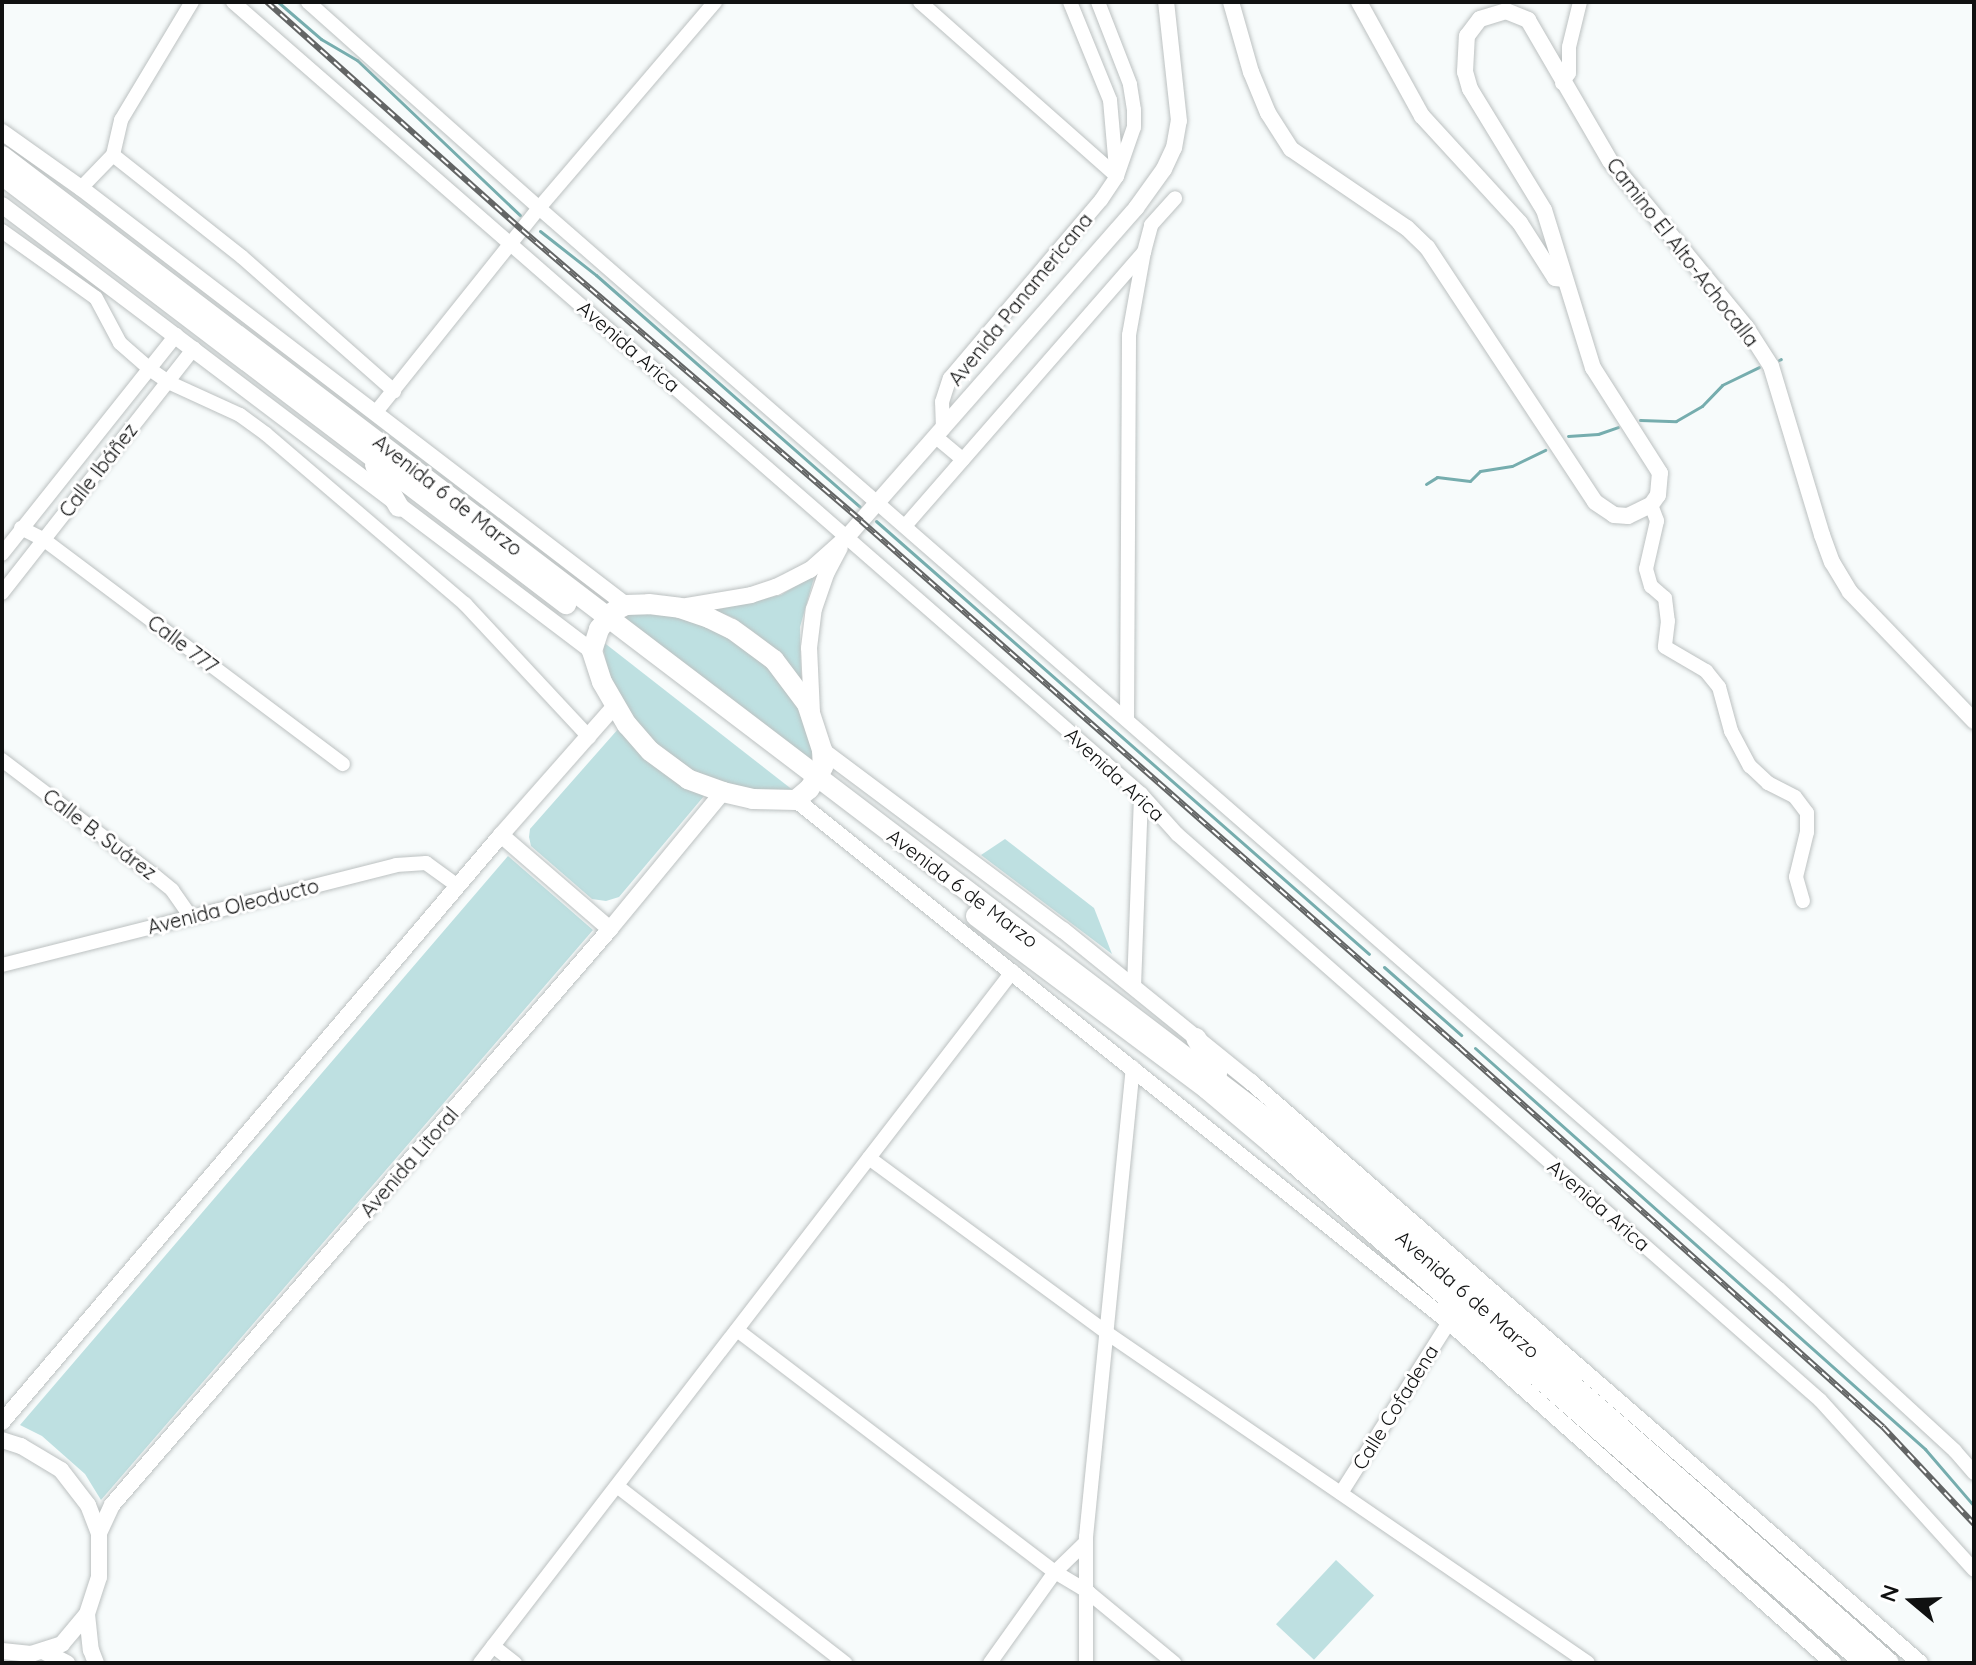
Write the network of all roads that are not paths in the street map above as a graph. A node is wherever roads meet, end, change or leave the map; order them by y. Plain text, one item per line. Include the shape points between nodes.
1 (192, 2) edge
2 (233, 2) edge
3 (308, 2) edge
4 (715, 2) edge
5 (920, 2) edge
6 (1070, 2) edge
7 (1098, 2) edge
8 (1166, 2) edge
9 (1231, 2) edge
10 (1359, 2) edge
11 (1580, 2) edge
12 (1562, 83) junction
13 (2, 132) edge
14 (113, 155) junction
15 (2, 156) edge
16 (2, 175) edge
17 (1117, 176) junction
18 (81, 188) junction
19 (1175, 198) dead end
20 (2, 205) edge
21 (539, 208) junction
22 (2, 231) edge
23 (514, 244) junction
24 (1144, 252) junction
25 (1564, 279) junction
26 (176, 335) junction
27 (194, 348) junction
28 (151, 370) junction
29 (168, 382) junction
30 (394, 391) junction
31 (376, 412) junction
32 (939, 433) junction
33 (369, 454) junction
34 (963, 460) junction
35 (878, 502) junction
36 (1651, 505) junction
37 (399, 507) junction
38 (905, 526) junction
39 (21, 528) junction
40 (847, 537) junction
41 (43, 539) junction
42 (2, 554) edge
43 (2, 593) edge
44 (626, 605) junction
45 (680, 608) junction
46 (603, 624) junction
47 (592, 651) junction
48 (614, 707) junction
49 (812, 713) junction
50 (1127, 720) junction
51 (1974, 721) edge
52 (589, 737) junction
53 (822, 750) junction
54 (2, 760) edge
55 (343, 764) dead end
56 (807, 789) junction
57 (723, 792) junction
58 (1141, 794) junction
59 (501, 835) junction
60 (458, 886) junction
61 (1803, 901) dead end
62 (190, 916) junction
63 (610, 929) junction
64 (2, 965) edge
65 (1013, 971) junction
66 (1134, 987) junction
67 (1196, 1038) junction
68 (1133, 1067) junction
69 (1224, 1084) junction
70 (869, 1158) junction
71 (1449, 1322) junction
72 (737, 1330) junction
73 (1107, 1333) junction
74 (2, 1422) edge
75 (2, 1440) edge
76 (1974, 1473) edge
77 (617, 1486) junction
78 (1341, 1493) junction
79 (99, 1533) junction
80 (1086, 1542) junction
81 (1974, 1570) edge
82 (1055, 1572) junction
83 (1088, 1592) junction
84 (87, 1614) junction
85 (493, 1646) junction
86 (2, 1651) edge
87 (45, 1652) junction
88 (67, 1663) edge
89 (96, 1663) edge
90 (480, 1663) edge
91 (515, 1663) edge
92 (845, 1663) edge
93 (990, 1663) edge
94 (1086, 1663) edge
95 (1174, 1663) edge
96 (1588, 1663) edge
97 (1833, 1663) edge
98 (1865, 1663) edge
99 (1889, 1663) edge
100 (1920, 1663) edge

1 - 14 street via 121,120
2 - 23 street, Avenida Arica
3 - 21 street
4 - 21 street
5 - 17 street
6 - 17 street via 1110,100
7 - 17 street, Avenida Panamericana via 1130,84 1134,110 1134,127
8 - 32 main road via 1179,95 1174,148 1136,208 1004,360 966,412
9 - 36 main road via 1262,99 1291,149 1427,247 1604,511 1628,516
10 - 25 main road via 1422,116 1520,223 1549,272
11 - 12 street via 1569,73
12 - 25 main road, Camino El Alto-Achocalla via 1528,20 1497,11 1472,27 1463,59 1470,89 1544,210
12 - 51 main road, Camino El Alto-Achocalla via 1610,161 1746,327 1771,366 1822,535 1850,592
13 - 18 main road, Avenida 6 de Marzo
14 - 18 street
14 - 30 street via 242,257
15 - 46 highway, Avenida 6 de Marzo via 381,442
16 - 33 highway, Avenida 6 de Marzo
17 - 32 street, Avenida Panamericana via 950,378
18 - 31 main road, Avenida 6 de Marzo
19 - 24 street via 1151,225
20 - 26 main road, Avenida 6 de Marzo
21 - 23 street
21 - 35 street
22 - 28 street via 96,298 120,343
23 - 30 street
23 - 40 street, Avenida Arica
24 - 34 street
24 - 50 street via 1129,335
25 - 36 main road, Camino El Alto-Achocalla via 1593,368 1660,473 1658,495
26 - 27 main road, Avenida 6 de Marzo
26 - 28 street, Calle Ibáñez
27 - 29 street, Calle Ibáñez
27 - 37 main road, Avenida 6 de Marzo
28 - 29 street
28 - 39 street, Calle Ibáñez
29 - 41 street, Calle Ibáñez
29 - 52 street via 240,415 266,434 465,604
30 - 31 street
31 - 44 main road, Avenida 6 de Marzo
32 - 34 street
32 - 35 main road
33 - 37 highway
33 - 46 highway, Avenida 6 de Marzo
34 - 38 street
35 - 38 street
35 - 40 main road
36 - 61 street via 1657,521 1646,569 1651,586 1665,598 1665,647 1706,671 1719,687 1731,731 1750,766 1795,797 1807,813 1796,877
37 - 47 main road, Avenida 6 de Marzo
38 - 50 street
39 - 41 street, Calle 777
39 - 42 street, Calle Ibáñez
40 - 45 main road via 810,570 776,587
40 - 49 main road via 814,609 809,648
40 - 58 street, Avenida Arica
41 - 43 street, Calle Ibáñez
41 - 55 street, Calle 777
44 - 45 highway
44 - 46 highway
45 - 49 highway via 756,645 794,684
46 - 47 highway
46 - 56 highway, Avenida 6 de Marzo
47 - 48 highway
48 - 52 main road
48 - 57 highway via 650,751 688,779
49 - 53 highway
50 - 76 street via 1779,1289
52 - 59 main road
53 - 56 highway via 823,767
53 - 66 main road, Avenida 6 de Marzo
54 - 62 street, Calle B. Suárez via 172,890
56 - 57 highway via 753,799
56 - 65 main road, Avenida 6 de Marzo
56 - 69 highway, Avenida 6 de Marzo
56 - 98 highway, Avenida 6 de Marzo via 1239,1116
57 - 63 main road, Avenida Litoral
58 - 66 street
58 - 81 street, Avenida Arica via 1177,834 1820,1400
59 - 60 main road
59 - 63 main road
60 - 62 street, Avenida Oleoducto via 426,863 396,865
60 - 74 main road
62 - 64 street, Avenida Oleoducto
63 - 79 main road, Avenida Litoral via 112,1505
65 - 68 main road, Avenida 6 de Marzo
65 - 70 street
66 - 67 main road, Avenida 6 de Marzo
67 - 69 highway
67 - 100 main road, Avenida 6 de Marzo via 1413,1220
68 - 71 main road, Avenida 6 de Marzo
68 - 73 street
69 - 99 highway, Avenida 6 de Marzo
70 - 72 street
70 - 73 street
71 - 78 street, Calle Cofadena
71 - 97 main road, Avenida 6 de Marzo
72 - 77 street
72 - 82 street
73 - 78 street
73 - 80 street
75 - 79 main road via 61,1470 88,1505
77 - 85 street
77 - 92 street
78 - 96 street
79 - 84 main road via 99,1577
80 - 82 street
80 - 83 street
82 - 83 street
82 - 93 street
83 - 94 street
83 - 95 street
84 - 87 main road via 62,1644
84 - 89 main road
85 - 90 street
85 - 91 street
86 - 87 main road
87 - 88 main road

